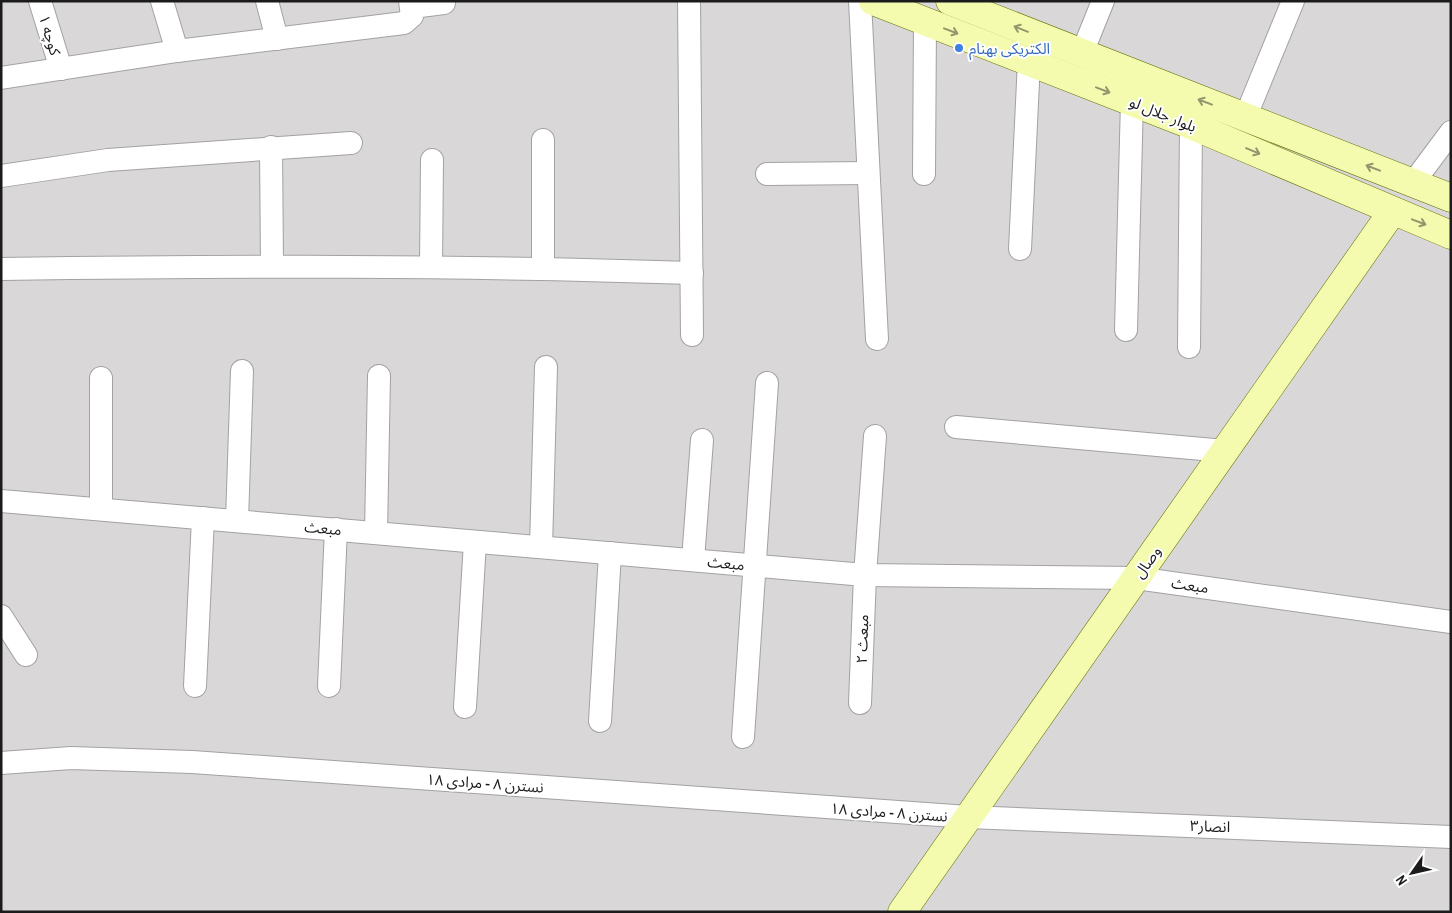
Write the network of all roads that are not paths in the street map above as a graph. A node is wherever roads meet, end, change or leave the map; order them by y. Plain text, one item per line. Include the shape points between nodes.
1 (40, 1) edge
2 (162, 1) edge
3 (266, 1) edge
4 (689, 1) edge
5 (860, 1) edge
6 (873, 1) edge
7 (950, 1) edge
8 (1103, 1) edge
9 (1293, 1) edge
10 (444, 3) dead end
11 (411, 4) edge
12 (925, 21) junction
13 (277, 39) junction
14 (177, 51) junction
15 (1082, 53) junction
16 (1029, 62) junction
17 (61, 68) junction
18 (1, 78) edge
19 (1132, 101) junction
20 (1246, 118) junction
21 (1191, 125) junction
22 (1451, 132) edge
23 (543, 140) dead end
24 (351, 143) dead end
25 (271, 147) junction
26 (432, 160) dead end
27 (868, 172) junction
28 (767, 174) dead end
29 (924, 174) dead end
30 (1, 176) edge
31 (1412, 183) junction
32 (1451, 198) edge
33 (1392, 212) junction
34 (1451, 235) edge
35 (1020, 249) dead end
36 (272, 265) junction
37 (431, 267) junction
38 (543, 267) junction
39 (1, 269) edge
40 (692, 273) junction
41 (1126, 330) dead end
42 (692, 335) dead end
43 (877, 339) dead end
44 (1189, 348) dead end
45 (546, 367) dead end
46 (242, 371) dead end
47 (380, 376) dead end
48 (102, 378) dead end
49 (767, 383) dead end
50 (956, 427) dead end
51 (875, 436) dead end
52 (702, 440) dead end
53 (1225, 450) junction
54 (1, 500) edge
55 (101, 509) junction
56 (203, 518) junction
57 (237, 521) junction
58 (336, 530) junction
59 (376, 533) junction
60 (475, 542) junction
61 (540, 547) junction
62 (610, 553) junction
63 (693, 560) junction
64 (754, 566) junction
65 (865, 575) junction
66 (1136, 578) junction
67 (1, 616) edge
68 (1451, 622) edge
69 (26, 655) dead end
70 (195, 686) dead end
71 (329, 686) dead end
72 (860, 703) dead end
73 (465, 707) dead end
74 (600, 721) dead end
75 (743, 736) dead end
76 (1, 763) edge
77 (968, 817) junction
78 (1451, 836) edge
79 (902, 912) edge

1 - 17 street, کوچه ۱
2 - 14 street
3 - 13 street
4 - 40 street
5 - 27 street
6 - 12 main road, بلوار جلال لو
15 -> 7 main road, بلوار جلال لو
8 - 15 street
9 - 20 street
10 - 11 street
11 - 13 street via 412,16 404,23
12 -> 16 main road, بلوار جلال لو
12 - 29 street
13 - 14 street
14 - 17 street
20 -> 15 main road, بلوار جلال لو
16 -> 19 main road, بلوار جلال لو
16 - 35 street
17 - 18 street
19 - 21 main road, بلوار جلال لو
19 - 41 street
31 -> 20 main road, بلوار جلال لو
21 -> 33 main road, بلوار جلال لو
21 - 44 street
22 - 31 street
23 - 38 street
24 - 25 street
25 - 30 street via 108,160
25 - 36 street
26 - 37 street
27 - 28 street
27 - 43 street
31 - 32 main road, بلوار جلال لو
33 -> 34 main road, بلوار جلال لو
33 - 53 main road, وصال
36 - 37 street
36 - 39 street
37 - 38 street
38 - 40 street
40 - 42 street
45 - 61 street
46 - 57 street
47 - 59 street
48 - 55 street
49 - 64 street
50 - 53 street
51 - 65 street, مبعث ۲
52 - 63 street
53 - 66 main road, وصال
54 - 55 street, مبعث
55 - 56 street, مبعث
56 - 57 street, مبعث
56 - 70 street
57 - 58 street, مبعث
58 - 59 street, مبعث
58 - 71 street
59 - 60 street, مبعث
60 - 61 street, مبعث
60 - 73 street
61 - 62 street, مبعث
62 - 63 street, مبعث
62 - 74 street
63 - 64 street, مبعث
64 - 65 street, مبعث
64 - 75 street
65 - 66 street, مبعث
65 - 72 street, مبعث ۲
66 - 68 street, مبعث
66 - 77 main road, وصال
67 - 69 street
76 - 77 street, نسترن ۸ - مرادی ۱۸ via 71,758 192,762
77 - 78 street, انصار۳
77 - 79 main road, وصال

